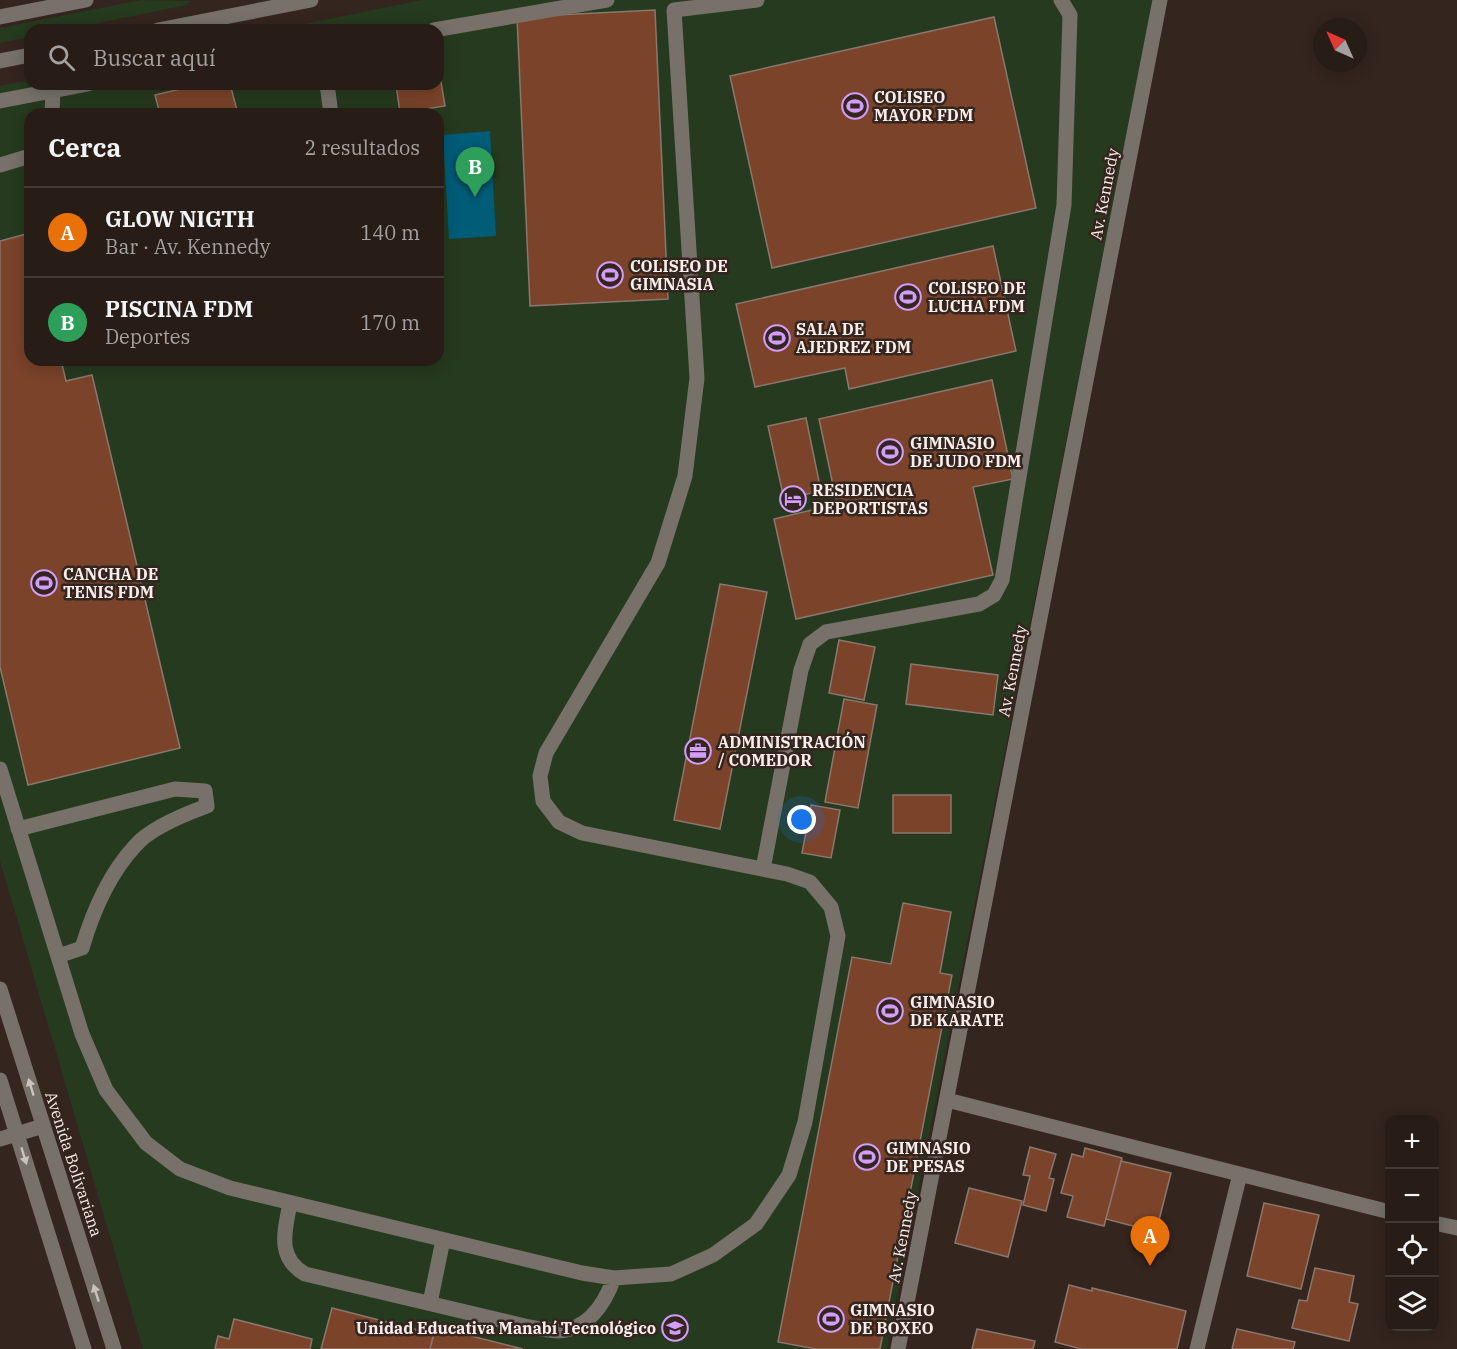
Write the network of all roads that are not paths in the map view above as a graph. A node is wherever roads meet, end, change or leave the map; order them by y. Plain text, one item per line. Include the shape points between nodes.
1 (86, 0) edge
2 (311, 0) edge
3 (608, 0) edge
4 (757, 0) edge
5 (1061, 0) edge
6 (1160, 0) edge
7 (673, 3) edge
8 (245, 6) edge
9 (0, 17) edge
10 (180, 24) edge
11 (444, 28) edge
12 (24, 56) edge
13 (0, 61) edge
14 (49, 90) edge
15 (53, 90) edge
16 (328, 90) edge
17 (0, 101) edge
18 (52, 108) edge
19 (330, 108) edge
20 (24, 158) edge
21 (0, 165) edge
22 (0, 769) edge
23 (18, 829) junction
24 (763, 869) junction
25 (58, 956) junction
26 (0, 989) edge
27 (0, 1080) edge
28 (947, 1100) junction
29 (43, 1126) junction
30 (17, 1134) junction
31 (0, 1140) edge
32 (1240, 1174) junction
33 (290, 1203) junction
34 (1385, 1211) edge
35 (1439, 1224) edge
36 (1457, 1228) edge
37 (443, 1240) junction
38 (614, 1278) junction
39 (430, 1303) junction
40 (84, 1349) edge
41 (114, 1349) edge
42 (898, 1349) edge
43 (1197, 1349) edge

1 - 9 street
2 - 8 street
3 - 11 street
4 - 7 street
5 - 24 street via 1070,15 1064,205 1002,580 994,595 979,604 826,632 810,644 801,670
6 - 28 street, Av. Kennedy
7 - 24 street via 697,378 685,476 658,563 546,753 540,776 543,801 559,822 582,833
8 - 10 street
12 - 13 street
14 - 17 street
15 - 18 street
16 - 19 street
20 - 21 street
22 - 23 street
23 - 25 street
23 - 25 street via 175,789 205,791 207,806 178,816 136,844 91,916 82,948
24 - 38 street via 810,882 831,907 838,936 805,1122 789,1175 756,1224 713,1255 671,1274
25 - 33 street via 82,1034 106,1090 146,1143 180,1169 230,1188
29 -> 26 street, Avenida Bolivariana
27 - 30 street
28 - 32 street
28 - 42 street, Av. Kennedy
29 - 30 street
41 -> 29 street, Avenida Bolivariana
30 - 31 street
30 -> 40 street
32 - 34 street
32 - 43 street
33 - 37 street
33 - 39 street via 285,1253 294,1267 305,1274
35 - 36 street
37 - 38 street
37 - 39 street
38 - 39 street via 606,1299 596,1311 580,1326 558,1331

